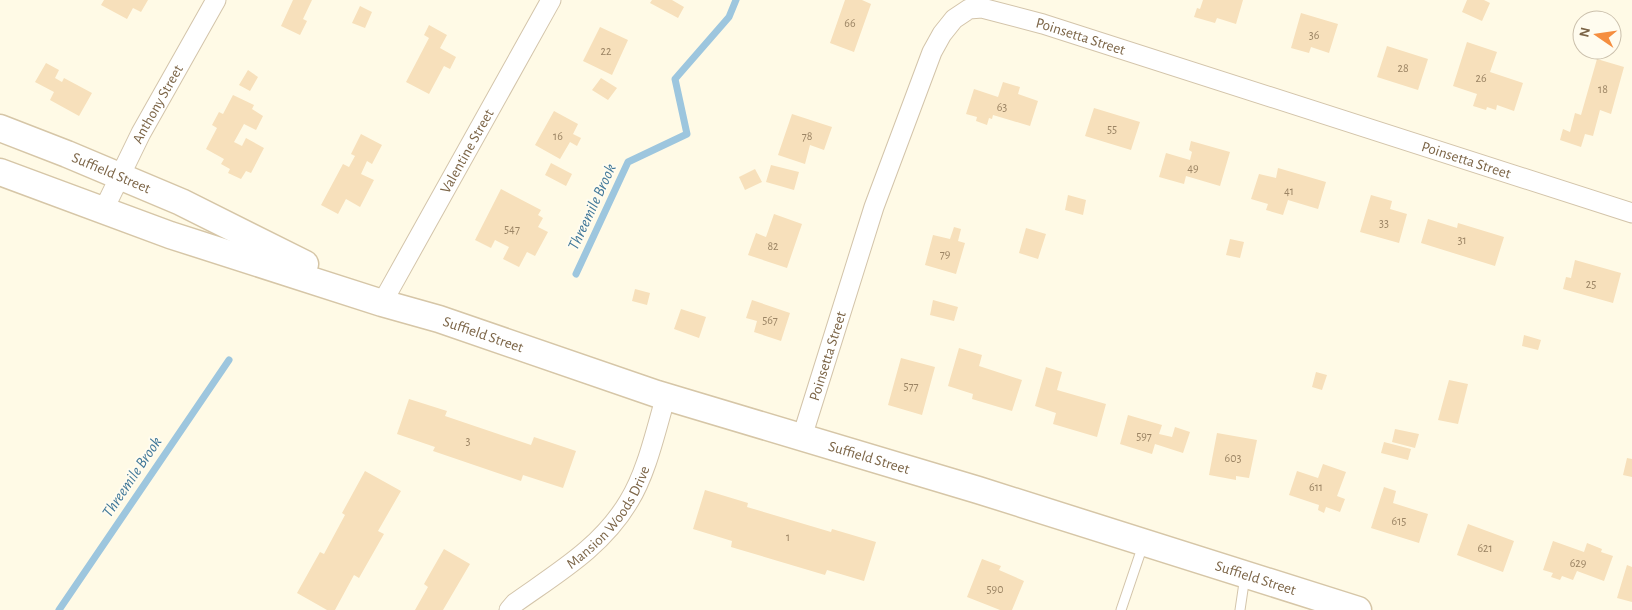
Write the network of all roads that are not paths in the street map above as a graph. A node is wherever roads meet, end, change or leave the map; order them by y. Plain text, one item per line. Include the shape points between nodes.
1 (216, 0) edge
2 (550, 0) edge
3 (0, 128) edge
4 (0, 172) edge
5 (120, 176) junction
6 (103, 211) junction
7 (1632, 213) edge
8 (382, 303) junction
9 (666, 396) junction
10 (802, 437) junction
11 (1144, 542) junction
12 (1245, 575) junction
13 (509, 610) edge
14 (1121, 610) edge
15 (1240, 610) edge
16 (1358, 610) edge

1 - 5 street, Anthony Street
2 - 8 street, Valentine Street
3 - 5 main road, Suffield Street
4 - 6 main road, Suffield Street
5 - 6 street, Anthony Street
5 - 8 main road, Suffield Street via 181,202
6 - 8 main road, Suffield Street
7 - 10 street, Poinsetta Street via 1043,24 982,8 969,9 948,25 932,52 874,207
8 - 9 main road, Suffield Street via 439,319
9 - 10 main road, Suffield Street
9 - 13 street, Mansion Woods Drive via 640,479 616,521 588,551
10 - 11 main road, Suffield Street
11 - 12 main road, Suffield Street
11 - 14 lane
12 - 15 lane
12 - 16 main road, Suffield Street

